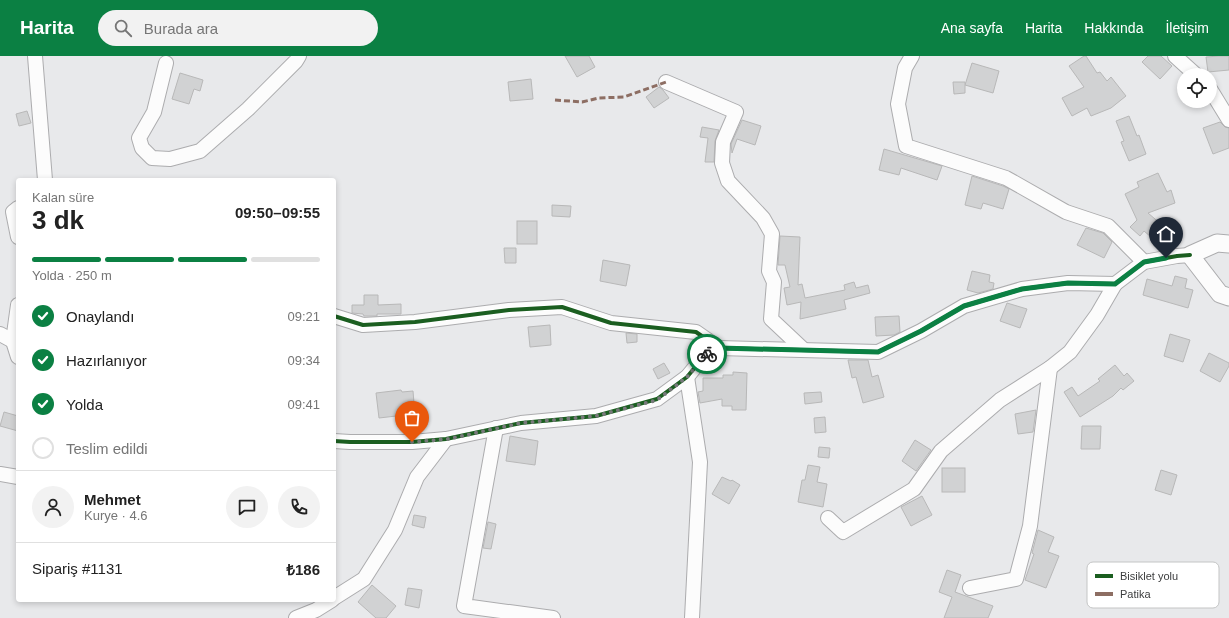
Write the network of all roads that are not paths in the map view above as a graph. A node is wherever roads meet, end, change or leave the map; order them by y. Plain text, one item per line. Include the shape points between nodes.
1 (35, 56) edge
2 (299, 56) edge
3 (912, 56) edge
4 (1174, 56) edge
5 (166, 63) dead end
6 (1188, 68) edge
7 (666, 82) dead end
8 (1217, 100) edge
9 (1229, 120) edge
10 (45, 178) edge
11 (16, 210) edge
12 (16, 227) edge
13 (1229, 244) edge
14 (1190, 255) junction
15 (1144, 262) junction
16 (1115, 284) junction
17 (1229, 297) edge
18 (336, 317) edge
19 (16, 323) edge
20 (0, 334) edge
21 (14, 341) junction
22 (719, 348) junction
23 (16, 349) edge
24 (804, 350) junction
25 (1050, 368) junction
26 (687, 377) junction
27 (496, 428) junction
28 (446, 439) junction
29 (336, 441) edge
30 (0, 474) edge
31 (16, 477) edge
32 (828, 518) dead end
33 (970, 588) dead end
34 (336, 597) edge
35 (328, 602) edge
36 (296, 618) edge
37 (553, 618) edge
38 (692, 618) edge

1 - 10 street
2 - 5 street via 248,109 200,151 170,160 152,158 142,148 139,138 154,112
3 - 15 street via 905,68 898,104 906,146 1006,178 1066,212 1108,226
4 - 6 street
7 - 24 street via 736,112 723,142 722,163 728,181 763,218 772,234 769,271 774,282 771,319
8 - 9 street
11 - 12 street via 13,212
13 - 14 street via 1217,243
14 - 15 street
14 - 17 street via 1220,294
15 - 16 street
16 - 24 street via 1068,283 1022,289 964,306 878,352
16 - 25 street via 1097,315 1070,352
18 - 22 street via 363,324 415,322 509,310 562,307 611,323 696,332
19 - 21 street
20 - 21 street
21 - 23 street
22 - 24 street
22 - 26 street via 706,354
25 - 32 street via 1000,400 941,450 914,489 843,532
25 - 33 street via 1030,526 1016,579
26 - 27 street via 657,400 596,416
26 - 38 street via 700,462
27 - 28 street
27 - 37 street via 464,606
28 - 29 street via 412,442
28 - 34 street via 417,477 394,530 364,579
30 - 31 street
35 - 36 street

